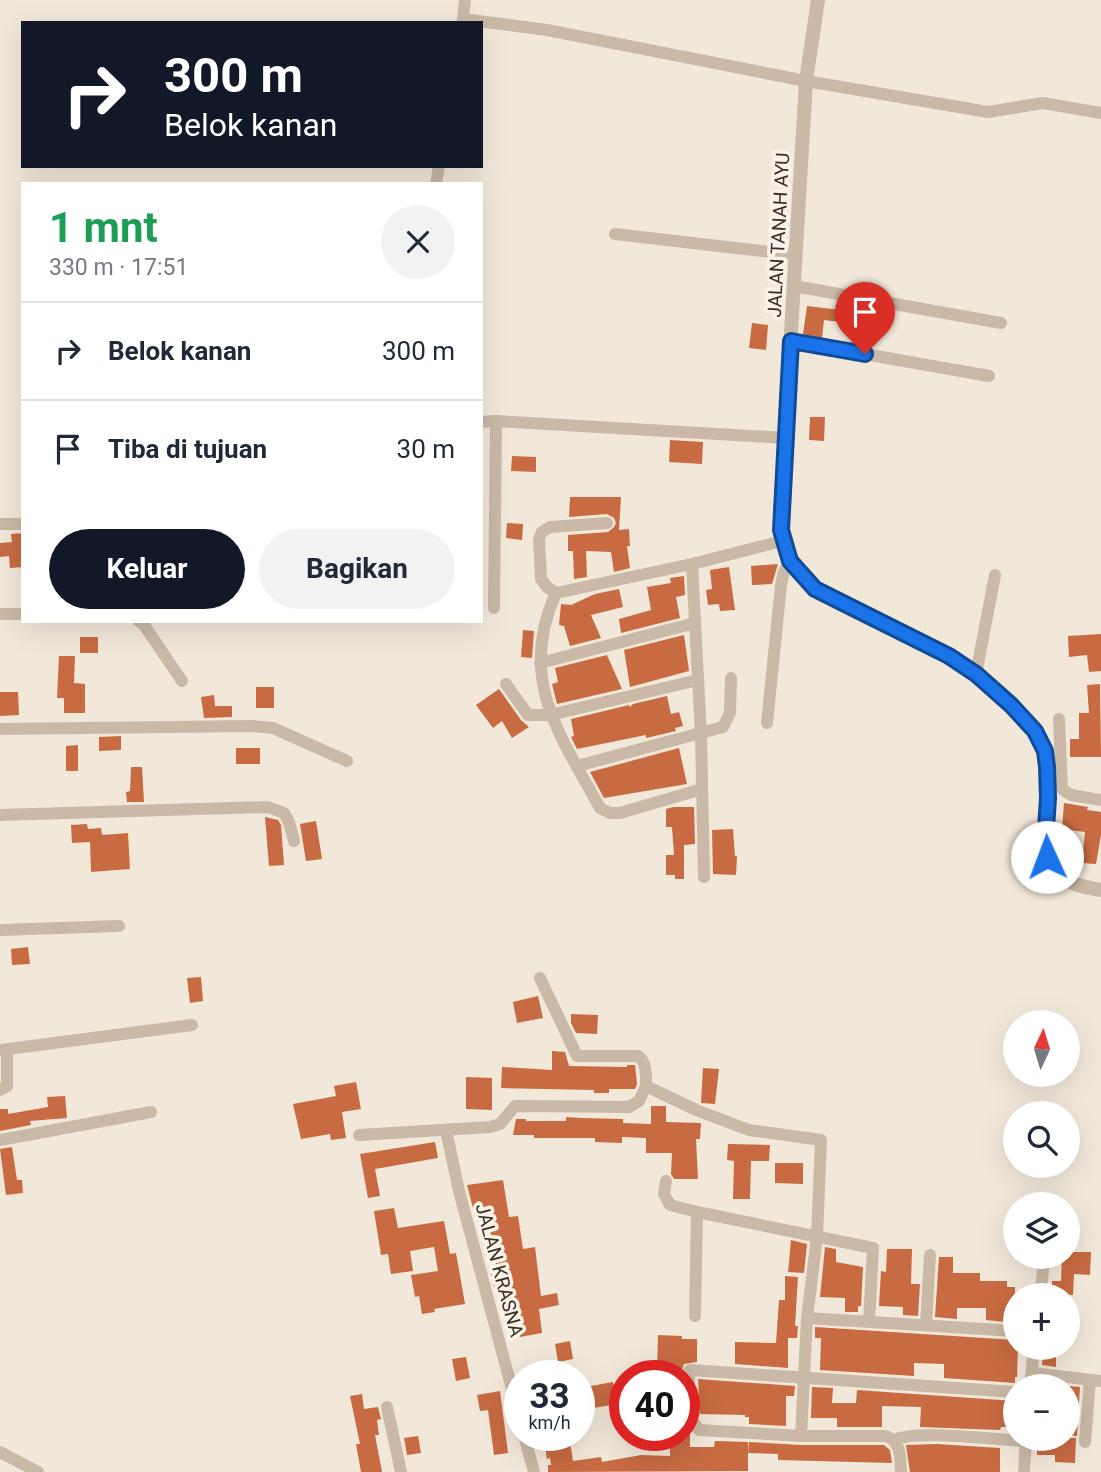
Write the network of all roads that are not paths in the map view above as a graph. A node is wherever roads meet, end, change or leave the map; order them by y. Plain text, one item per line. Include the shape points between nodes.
1 (465, 0) edge
2 (818, 0) edge
3 (463, 21) edge
4 (483, 23) edge
5 (806, 81) junction
6 (1101, 113) edge
7 (615, 234) dead end
8 (796, 255) junction
9 (794, 285) junction
10 (1001, 323) dead end
11 (791, 341) junction
12 (989, 376) dead end
13 (496, 421) junction
14 (483, 422) edge
15 (786, 438) junction
16 (607, 523) dead end
17 (0, 524) edge
18 (21, 524) edge
19 (782, 541) junction
20 (790, 561) junction
21 (692, 564) junction
22 (995, 575) dead end
23 (556, 593) junction
24 (494, 608) dead end
25 (0, 614) edge
26 (21, 614) edge
27 (142, 623) edge
28 (695, 623) junction
29 (540, 663) junction
30 (976, 674) junction
31 (731, 678) dead end
32 (698, 680) junction
33 (182, 681) dead end
34 (506, 684) dead end
35 (550, 715) junction
36 (1059, 719) dead end
37 (767, 723) dead end
38 (0, 729) edge
39 (701, 735) junction
40 (346, 761) dead end
41 (577, 766) junction
42 (702, 789) junction
43 (1101, 800) edge
44 (0, 815) edge
45 (295, 841) dead end
46 (704, 877) dead end
47 (1101, 890) edge
48 (119, 926) dead end
49 (0, 930) edge
50 (540, 978) dead end
51 (192, 1025) dead end
52 (4, 1050) edge
53 (646, 1086) junction
54 (0, 1090) edge
55 (151, 1112) dead end
56 (446, 1130) junction
57 (359, 1135) dead end
58 (0, 1140) edge
59 (666, 1181) dead end
60 (697, 1212) junction
61 (817, 1237) junction
62 (930, 1255) dead end
63 (695, 1316) dead end
64 (807, 1318) junction
65 (869, 1321) junction
66 (926, 1324) junction
67 (1003, 1330) edge
68 (504, 1360) edge
69 (804, 1377) junction
70 (1096, 1380) edge
71 (1003, 1391) edge
72 (387, 1407) dead end
73 (801, 1436) junction
74 (1003, 1439) edge
75 (894, 1440) junction
76 (1085, 1442) dead end
77 (528, 1451) edge
78 (1025, 1451) edge
79 (0, 1452) edge
80 (38, 1472) edge
81 (401, 1472) edge
82 (534, 1472) edge
83 (901, 1472) edge
84 (1024, 1472) edge

1 - 3 street
2 - 5 street, JALAN TANAH AYU
4 - 5 street via 547,30
5 - 6 street via 988,112 1043,103
5 - 8 street, JALAN TANAH AYU
7 - 8 street
8 - 9 street, JALAN TANAH AYU
9 - 10 street
9 - 11 street, JALAN TANAH AYU
11 - 12 street
11 - 15 street, JALAN TANAH AYU
13 - 14 street
13 - 15 street
13 - 24 street
15 - 19 street, JALAN TANAH AYU
16 - 23 street via 550,527 542,532 541,579
17 - 18 street
19 - 20 street, JALAN TANAH AYU
19 - 21 street
20 - 30 street, JALAN TANAH AYU via 815,589
20 - 37 street via 781,585
21 - 23 street
21 - 28 street
22 - 30 street
23 - 29 street via 544,629
25 - 26 street
27 - 33 street
28 - 29 street
28 - 32 street
29 - 35 street
30 - 47 street, JALAN TANAH AYU via 1011,705 1045,751 1045,844 1052,867 1070,882
31 - 39 street via 727,724
32 - 35 street
32 - 39 street
34 - 35 street via 528,715
35 - 41 street
36 - 43 street via 1062,789
38 - 40 street via 252,726 282,732
39 - 41 street
39 - 42 street
41 - 42 street via 600,808 610,813
42 - 46 street
44 - 45 street via 268,807 284,813
48 - 49 street
50 - 53 street via 576,1055 638,1056
51 - 52 street
52 - 54 street via 9,1080
53 - 56 street via 639,1101 629,1107 515,1106 495,1126
53 - 61 street via 749,1130 820,1139
55 - 58 street
56 - 57 street
56 - 68 street, JALAN KRASNA
59 - 60 street via 664,1194 670,1205
60 - 61 street
60 - 63 street
61 - 64 street
61 - 65 street via 873,1248
62 - 66 street
64 - 65 street
64 - 69 street
65 - 66 street
66 - 67 street
69 - 71 street
69 - 73 street
69 - 73 street via 689,1371 689,1416 699,1430
70 - 76 street
72 - 81 street
73 - 75 street
74 - 75 street via 921,1434
75 - 83 street via 900,1451
77 - 82 street
78 - 84 street
79 - 80 street

